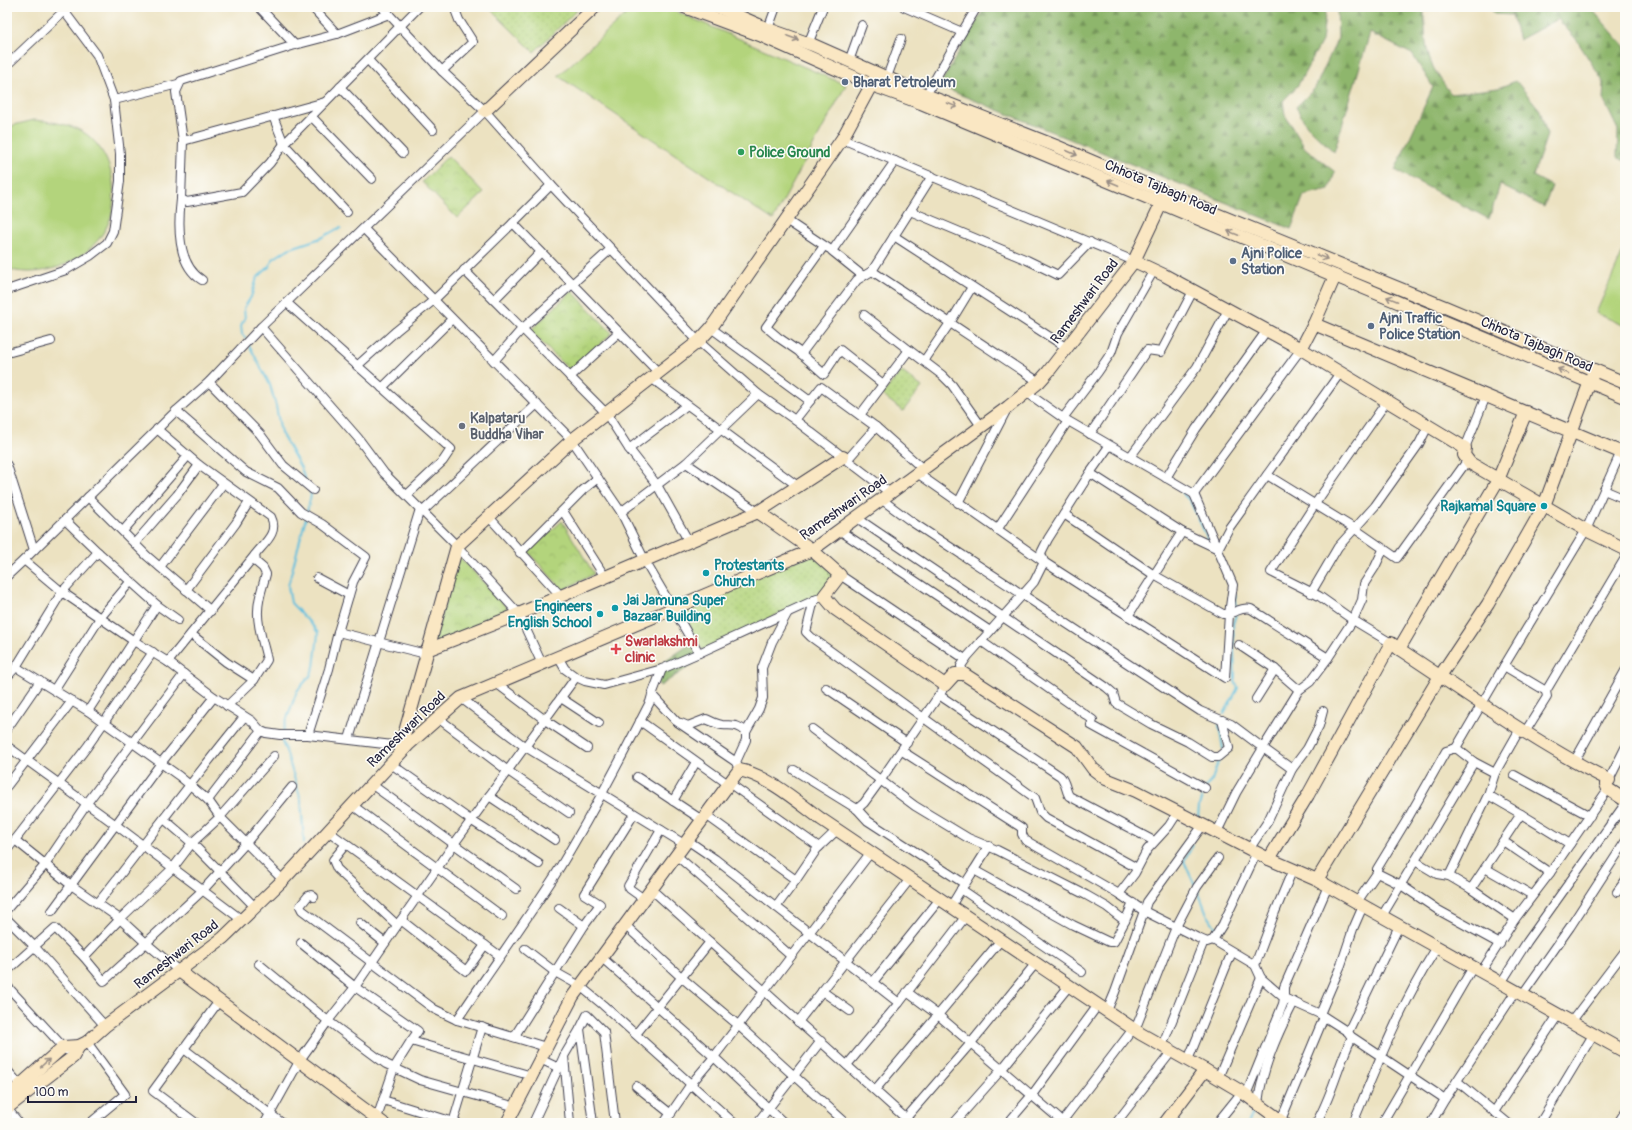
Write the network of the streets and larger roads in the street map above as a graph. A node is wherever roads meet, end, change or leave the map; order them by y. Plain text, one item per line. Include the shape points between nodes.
1 (259, 7) edge
2 (312, 7) edge
3 (382, 7) edge
4 (419, 7) edge
5 (454, 7) edge
6 (596, 7) edge
7 (684, 7) edge
8 (718, 7) edge
9 (776, 7) edge
10 (823, 7) edge
11 (904, 7) edge
12 (977, 7) edge
13 (66, 9) edge
14 (389, 14) junction
15 (862, 25) dead end
16 (401, 27) junction
17 (768, 29) junction
18 (962, 32) junction
19 (337, 34) junction
20 (901, 39) dead end
21 (808, 44) junction
22 (295, 45) junction
23 (7, 52) edge
24 (14, 59) junction
25 (368, 60) junction
26 (849, 61) junction
27 (7, 65) edge
28 (442, 71) junction
29 (882, 75) junction
30 (178, 84) junction
31 (872, 85) junction
32 (340, 87) junction
33 (926, 95) junction
34 (114, 100) junction
35 (326, 102) junction
36 (305, 108) junction
37 (485, 111) junction
38 (272, 116) junction
39 (310, 117) junction
40 (434, 130) dead end
41 (842, 139) junction
42 (183, 141) junction
43 (284, 144) junction
44 (403, 153) dead end
45 (895, 161) junction
46 (932, 176) junction
47 (372, 179) dead end
48 (551, 185) junction
49 (1162, 198) junction
50 (181, 199) junction
51 (910, 211) junction
52 (347, 212) dead end
53 (786, 220) junction
54 (513, 223) junction
55 (364, 229) junction
56 (894, 236) junction
57 (1090, 242) junction
58 (824, 246) junction
59 (611, 249) junction
60 (832, 251) junction
61 (541, 252) junction
62 (1134, 261) junction
63 (464, 270) junction
64 (1154, 270) junction
65 (872, 271) junction
66 (863, 276) junction
67 (1335, 276) junction
68 (202, 280) dead end
69 (571, 283) junction
70 (972, 287) junction
71 (7, 290) edge
72 (1193, 291) junction
73 (434, 300) junction
74 (494, 300) junction
75 (287, 303) junction
76 (1228, 310) junction
77 (864, 315) dead end
78 (452, 318) junction
79 (950, 323) junction
80 (1314, 324) junction
81 (261, 327) junction
82 (711, 328) junction
83 (522, 329) junction
84 (1267, 330) junction
85 (619, 332) junction
86 (51, 341) dead end
87 (698, 341) junction
88 (1067, 348) junction
89 (1301, 349) junction
90 (909, 350) junction
91 (7, 353) edge
92 (801, 354) junction
93 (494, 361) junction
94 (924, 361) junction
95 (357, 366) junction
96 (1594, 371) junction
97 (1340, 372) junction
98 (654, 375) junction
99 (570, 377) junction
100 (209, 382) junction
101 (1038, 382) junction
102 (1590, 382) junction
103 (1625, 383) edge
104 (883, 384) junction
105 (382, 388) junction
106 (1026, 392) junction
107 (758, 394) junction
108 (1486, 396) junction
109 (1625, 397) edge
110 (1387, 401) junction
111 (810, 402) junction
112 (537, 404) junction
113 (687, 405) junction
114 (1008, 407) junction
115 (176, 411) junction
116 (1526, 412) junction
117 (606, 413) junction
118 (860, 415) junction
119 (795, 420) junction
120 (1064, 421) junction
121 (981, 426) junction
122 (1428, 426) junction
123 (876, 427) junction
124 (157, 429) junction
125 (721, 430) junction
126 (1572, 432) junction
127 (1090, 434) junction
128 (572, 440) junction
129 (1465, 448) junction
130 (629, 449) junction
131 (1106, 449) dead end
132 (1623, 453) edge
133 (188, 456) junction
134 (1130, 457) junction
135 (845, 458) junction
136 (1468, 461) junction
137 (686, 463) junction
138 (7, 465) edge
139 (199, 465) junction
140 (920, 471) junction
141 (1090, 473) junction
142 (1267, 475) junction
143 (598, 478) junction
144 (1166, 478) junction
145 (1498, 480) junction
146 (223, 484) junction
147 (657, 485) junction
148 (308, 486) dead end
149 (799, 487) junction
150 (1604, 490) junction
151 (1194, 494) junction
152 (407, 495) junction
153 (885, 496) junction
154 (88, 497) junction
155 (1625, 499) edge
156 (249, 502) junction
157 (958, 502) junction
158 (1315, 504) junction
159 (1544, 506) junction
160 (421, 511) junction
161 (563, 511) junction
162 (621, 512) junction
163 (758, 512) junction
164 (1064, 514) junction
165 (488, 516) junction
166 (857, 518) junction
167 (65, 520) junction
168 (1355, 528) junction
169 (839, 530) junction
170 (997, 530) junction
171 (1586, 530) junction
172 (123, 531) junction
173 (1182, 532) junction
174 (689, 542) junction
175 (136, 543) junction
176 (457, 546) junction
177 (1218, 549) junction
178 (1625, 549) edge
179 (34, 550) junction
180 (812, 550) junction
181 (1383, 550) junction
182 (98, 552) junction
183 (520, 553) junction
184 (255, 555) junction
185 (1625, 558) edge
186 (24, 560) junction
187 (645, 561) junction
188 (1044, 562) junction
189 (160, 567) junction
190 (840, 575) junction
191 (1154, 575) junction
192 (7, 576) edge
193 (605, 577) junction
194 (317, 578) dead end
195 (131, 581) junction
196 (186, 590) junction
197 (62, 592) junction
198 (1311, 593) junction
199 (1023, 594) junction
200 (349, 595) junction
201 (560, 596) junction
202 (819, 598) junction
203 (157, 605) junction
204 (674, 608) junction
205 (210, 611) junction
206 (788, 612) junction
207 (519, 614) junction
208 (1229, 614) junction
209 (1128, 616) junction
210 (1002, 617) junction
211 (100, 618) junction
212 (178, 620) dead end
213 (1353, 620) junction
214 (990, 631) junction
215 (338, 632) junction
216 (191, 634) junction
217 (134, 641) junction
218 (981, 641) junction
219 (378, 642) junction
220 (1239, 645) dead end
221 (1395, 646) junction
222 (153, 652) junction
223 (427, 652) junction
224 (699, 653) junction
225 (558, 657) junction
226 (1328, 658) junction
227 (966, 660) junction
228 (168, 662) junction
229 (542, 664) junction
230 (1504, 666) junction
231 (16, 667) junction
232 (662, 669) junction
233 (1274, 669) junction
234 (1625, 671) edge
235 (184, 674) junction
236 (964, 674) junction
237 (576, 676) junction
238 (1440, 676) junction
239 (7, 677) edge
240 (254, 680) junction
241 (40, 681) junction
242 (496, 683) junction
243 (826, 688) dead end
244 (54, 690) junction
245 (942, 690) junction
246 (1299, 690) junction
247 (1546, 691) junction
248 (652, 695) junction
249 (214, 697) junction
250 (461, 698) junction
251 (561, 698) junction
252 (1256, 699) dead end
253 (72, 701) junction
254 (1482, 704) junction
255 (227, 706) junction
256 (88, 711) junction
257 (1323, 711) dead end
258 (244, 718) junction
259 (438, 718) junction
260 (924, 719) junction
261 (545, 720) junction
262 (1222, 720) junction
263 (640, 721) junction
264 (104, 722) junction
265 (599, 723) dead end
266 (680, 723) junction
267 (7, 729) edge
268 (812, 729) dead end
269 (261, 731) junction
270 (1523, 731) junction
271 (746, 732) junction
272 (308, 735) junction
273 (349, 739) junction
274 (132, 742) junction
275 (907, 743) junction
276 (7, 746) edge
277 (526, 747) junction
278 (586, 748) dead end
279 (1263, 748) junction
280 (1456, 748) junction
281 (1625, 748) edge
282 (401, 749) junction
283 (902, 751) junction
284 (274, 756) dead end
285 (27, 760) junction
286 (696, 762) junction
287 (1474, 762) junction
288 (1574, 762) junction
289 (161, 763) junction
290 (391, 764) junction
291 (738, 766) junction
292 (1292, 769) junction
293 (794, 770) dead end
294 (508, 771) junction
295 (1496, 773) junction
296 (1514, 775) dead end
297 (637, 777) dead end
298 (880, 781) junction
299 (58, 783) junction
300 (729, 783) junction
301 (189, 784) junction
302 (371, 784) junction
303 (1608, 784) junction
304 (7, 786) edge
305 (292, 787) dead end
306 (1205, 788) dead end
307 (602, 795) junction
308 (1488, 795) junction
309 (489, 796) junction
310 (208, 800) junction
311 (1625, 800) edge
312 (673, 801) junction
313 (87, 803) junction
314 (1625, 804) edge
315 (352, 805) junction
316 (857, 809) junction
317 (1178, 812) junction
318 (569, 813) dead end
319 (634, 814) junction
320 (1521, 814) junction
321 (1590, 816) junction
322 (220, 817) junction
323 (704, 817) junction
324 (164, 819) junction
325 (472, 821) junction
326 (1199, 824) junction
327 (116, 825) junction
328 (661, 830) junction
329 (837, 830) junction
330 (328, 831) junction
331 (1217, 832) junction
332 (15, 840) junction
333 (555, 840) dead end
334 (1154, 841) junction
335 (1503, 841) junction
336 (686, 842) junction
337 (1625, 842) edge
338 (192, 843) junction
339 (246, 843) junction
340 (346, 844) junction
341 (454, 844) junction
342 (1570, 844) junction
343 (143, 846) junction
344 (989, 846) junction
345 (819, 847) junction
346 (7, 850) edge
347 (1253, 850) junction
348 (871, 852) junction
349 (676, 855) junction
350 (1218, 858) dead end
351 (1269, 859) junction
352 (1415, 861) junction
353 (539, 864) dead end
354 (45, 865) junction
355 (173, 868) junction
356 (1137, 868) junction
357 (1485, 868) junction
358 (437, 869) junction
359 (1293, 869) junction
360 (974, 870) junction
361 (220, 872) junction
362 (1377, 872) junction
363 (1550, 872) junction
364 (1449, 876) junction
365 (910, 879) junction
366 (283, 880) junction
367 (796, 880) junction
368 (1625, 881) edge
369 (1322, 883) junction
370 (70, 885) junction
371 (1401, 885) junction
372 (963, 887) junction
373 (516, 889) dead end
374 (651, 889) junction
375 (1470, 889) junction
376 (203, 890) junction
377 (1617, 892) dead end
378 (1119, 894) junction
379 (1532, 895) junction
380 (314, 897) dead end
381 (418, 897) junction
382 (644, 899) junction
383 (940, 899) junction
384 (98, 903) junction
385 (1133, 903) junction
386 (1360, 904) junction
387 (952, 906) junction
388 (776, 907) junction
389 (256, 908) junction
390 (559, 908) dead end
391 (7, 909) edge
392 (52, 911) dead end
393 (1144, 911) junction
394 (502, 916) dead end
395 (966, 916) junction
396 (1382, 916) junction
397 (7, 919) edge
398 (120, 919) junction
399 (1515, 919) junction
400 (242, 920) junction
401 (1125, 921) junction
402 (360, 923) dead end
403 (399, 923) junction
404 (625, 925) junction
405 (584, 926) junction
406 (1399, 926) junction
407 (1176, 927) junction
408 (809, 932) junction
409 (1001, 940) junction
410 (1213, 940) junction
411 (1204, 941) junction
412 (710, 942) junction
413 (146, 943) junction
414 (301, 943) dead end
415 (385, 943) junction
416 (1500, 944) junction
417 (34, 946) junction
418 (485, 946) junction
419 (1437, 947) junction
420 (525, 949) dead end
421 (1625, 951) edge
422 (1232, 952) junction
423 (500, 956) junction
424 (791, 956) junction
425 (84, 957) junction
426 (601, 957) junction
427 (845, 960) junction
428 (372, 963) junction
429 (1036, 963) junction
430 (259, 964) dead end
431 (1255, 965) junction
432 (1477, 970) junction
433 (7, 971) edge
434 (180, 971) junction
435 (555, 972) junction
436 (1082, 972) dead end
437 (681, 977) junction
438 (1261, 978) junction
439 (873, 982) junction
440 (1501, 983) junction
441 (7, 986) edge
442 (580, 986) junction
443 (1069, 986) junction
444 (355, 987) junction
445 (764, 991) junction
446 (822, 991) junction
447 (907, 992) junction
448 (1519, 993) junction
449 (1288, 999) junction
450 (219, 1001) junction
451 (899, 1003) junction
452 (658, 1007) junction
453 (1102, 1008) junction
454 (850, 1012) dead end
455 (938, 1015) junction
456 (1322, 1015) junction
457 (1558, 1015) junction
458 (457, 1020) junction
459 (328, 1021) junction
460 (798, 1022) junction
461 (1571, 1022) junction
462 (738, 1025) junction
463 (105, 1026) junction
464 (482, 1027) junction
465 (580, 1029) junction
466 (1134, 1030) junction
467 (636, 1034) junction
468 (1350, 1034) junction
469 (1593, 1035) junction
470 (514, 1037) junction
471 (411, 1041) junction
472 (821, 1041) junction
473 (971, 1043) junction
474 (83, 1044) junction
475 (62, 1047) junction
476 (546, 1047) junction
477 (1167, 1048) junction
478 (1623, 1048) edge
479 (184, 1049) junction
480 (564, 1056) junction
481 (714, 1056) junction
482 (1380, 1056) junction
483 (73, 1057) junction
484 (540, 1059) junction
485 (300, 1060) junction
486 (472, 1060) junction
487 (1188, 1060) junction
488 (847, 1065) junction
489 (394, 1068) junction
490 (559, 1068) junction
491 (1002, 1069) junction
492 (7, 1070) edge
493 (1205, 1070) junction
494 (1409, 1075) junction
495 (532, 1076) junction
496 (794, 1076) junction
497 (1218, 1078) junction
498 (1457, 1081) junction
499 (691, 1084) junction
500 (20, 1085) junction
501 (636, 1086) dead end
502 (875, 1090) junction
503 (462, 1092) junction
504 (1244, 1093) junction
505 (1032, 1095) junction
506 (7, 1097) edge
507 (1445, 1099) junction
508 (383, 1100) junction
509 (1258, 1103) junction
510 (516, 1107) junction
511 (7, 1108) edge
512 (769, 1108) junction
513 (1494, 1112) junction
514 (1625, 1112) edge
515 (270, 1114) junction
516 (671, 1114) junction
517 (380, 1120) edge
518 (909, 1120) edge
519 (1278, 1121) edge
520 (1062, 1122) edge
521 (1434, 1122) edge
522 (19, 1123) edge
523 (90, 1123) edge
524 (196, 1123) edge
525 (265, 1123) edge
526 (282, 1123) edge
527 (454, 1123) edge
528 (507, 1123) edge
529 (533, 1123) edge
530 (570, 1123) edge
531 (593, 1123) edge
532 (615, 1123) edge
533 (664, 1123) edge
534 (734, 1123) edge
535 (757, 1123) edge
536 (784, 1123) edge
537 (846, 1123) edge
538 (954, 1123) edge
539 (1008, 1123) edge
540 (1116, 1123) edge
541 (1165, 1123) edge
542 (1217, 1123) edge
543 (1316, 1123) edge
544 (1353, 1123) edge
545 (1382, 1123) edge
546 (1508, 1123) edge
547 (1540, 1123) edge
548 (1618, 1123) edge

1 - 22 street
2 - 19 street
3 - 14 street
4 - 16 street
5 - 28 street via 473,42
6 - 37 street
7 - 31 street, Chhota Tajbagh Road via 762,36
8 - 17 street
9 - 17 street
10 - 21 street
11 - 18 street
12 - 18 street
13 - 24 street
13 - 34 street via 97,55
14 - 16 street
14 - 19 street
15 - 26 street
16 - 25 street
16 - 28 street
17 -> 21 street
18 - 33 street
19 - 22 street
20 - 29 street
21 - 26 street
22 - 30 street
23 - 24 street
24 - 27 street
25 - 32 street
25 - 40 street
26 - 29 street
28 - 37 street
29 - 31 street
29 - 33 street
30 - 34 street
30 - 42 street via 176,92
31 - 41 street
49 -> 31 street, Chhota Tajbagh Road
32 - 35 street
32 - 44 street
33 -> 49 street via 1056,146
34 - 71 street via 120,181 112,231 107,243 66,270
35 - 36 street
35 - 39 street
36 - 38 street
36 - 39 street
37 - 48 street
37 - 55 street
38 - 42 street
38 - 43 street
39 - 43 street
39 - 47 street
41 - 45 street
41 - 53 street
42 - 50 street
43 - 50 street via 242,192 187,202
43 - 52 street
45 - 46 street
45 - 60 street
46 - 51 street
46 - 57 street
48 - 54 street
48 - 59 street
49 - 62 street, Rameshwari Road
67 -> 49 street, Chhota Tajbagh Road
49 -> 96 street via 1424,299
50 - 68 street via 178,223 185,261 195,276
51 - 56 street
51 - 57 street via 1058,275
53 - 58 street
53 - 82 street
54 - 61 street
54 - 63 street
55 - 73 street
55 - 75 street
56 - 65 street
56 - 70 street
57 - 62 street
58 - 60 street
58 - 92 street via 766,327
59 - 69 street
59 - 87 street
60 - 66 street
61 - 69 street
61 - 74 street
62 - 64 street
62 - 88 street, Rameshwari Road
63 - 73 street
63 - 74 street
64 - 72 street
64 - 120 street via 1118,333 1111,353
65 - 66 street
65 - 79 street
66 - 92 street via 857,280
67 - 80 street
102 -> 67 street, Chhota Tajbagh Road
69 - 83 street
69 - 85 street
70 - 79 street
70 - 88 street
72 - 76 street
72 - 127 street via 1161,352 1147,350
73 - 78 street
73 - 95 street
74 - 83 street
75 - 81 street
75 - 95 street
76 - 84 street
76 - 134 street via 1197,367
77 - 90 street
78 - 93 street
78 - 105 street
79 - 94 street
79 - 101 street
80 - 89 street
80 - 108 street
81 - 100 street
81 - 152 street via 358,438 384,473
82 - 87 street
82 - 111 street
83 - 93 street
83 - 99 street
84 - 89 street
84 - 144 street via 1196,429
85 - 98 street
85 - 99 street
86 - 91 street
87 - 98 street
87 - 107 street
88 - 101 street, Rameshwari Road
89 - 97 street
89 - 151 street
90 - 94 street
90 - 104 street
92 - 104 street via 824,374 840,350
93 - 112 street
94 - 121 street via 952,385
95 - 105 street
96 - 102 street
96 - 103 street
97 - 110 street
97 - 142 street
98 - 113 street
98 - 117 street
99 - 117 street
100 - 115 street
100 - 148 street via 260,434 283,465
101 - 106 street, Rameshwari Road
102 - 109 street, Chhota Tajbagh Road
102 - 126 street
104 - 118 street
105 - 152 street via 451,449 443,461
106 - 114 street, Rameshwari Road
106 - 120 street
107 - 119 street
107 - 125 street
108 - 116 street
108 - 129 street
110 - 122 street
110 - 158 street
111 - 118 street via 821,387
111 - 119 street
112 - 128 street
112 - 160 street
113 - 125 street
113 - 130 street
114 - 121 street, Rameshwari Road
114 - 157 street
115 - 124 street
115 - 200 street via 246,472 278,488 306,516 322,524 366,557
116 - 126 street
116 - 145 street
117 - 128 street
117 - 130 street
118 - 123 street
119 - 135 street
120 - 127 street
120 - 170 street
121 - 140 street, Rameshwari Road
122 - 129 street
122 - 168 street via 1375,506
123 - 135 street
123 - 140 street
124 - 133 street
124 - 154 street
125 - 137 street
125 - 149 street
126 - 132 street
126 - 159 street
127 - 134 street
128 - 143 street
128 - 165 street
129 - 136 street via 1464,455
130 - 147 street
131 - 141 street
132 - 150 street
133 - 139 street
133 - 172 street
134 - 144 street
135 - 149 street
135 - 153 street
136 - 145 street
136 - 181 street via 1397,558
137 - 147 street
137 - 163 street
138 - 179 street
139 - 146 street
139 - 175 street
140 - 153 street, Rameshwari Road
140 - 157 street
141 - 164 street
141 - 173 street
142 - 158 street
142 - 177 street
143 - 161 street
143 - 162 street
144 - 151 street
145 - 159 street
145 - 221 street
146 - 156 street
146 - 189 street
147 - 162 street
147 - 174 street
149 - 163 street
150 - 155 street
150 - 171 street
151 - 177 street
152 - 160 street
153 - 166 street, Rameshwari Road
153 - 199 street via 912,522
154 - 167 street
154 - 172 street
156 - 184 street via 275,524 274,531
156 - 196 street
157 - 170 street
158 - 168 street
158 - 198 street via 1271,572
159 - 171 street
159 - 238 street via 1488,604
160 - 176 street
160 - 219 street
161 - 183 street
161 - 193 street
162 - 187 street
163 - 174 street
163 - 180 street
164 - 188 street via 1041,553
164 - 191 street
165 - 176 street
165 - 183 street
166 - 169 street, Rameshwari Road
166 - 210 street
167 - 179 street
167 - 182 street
168 - 181 street
168 - 198 street via 1338,547
169 - 180 street, Rameshwari Road
169 - 214 street
170 - 188 street
171 - 178 street
171 - 230 street
172 - 175 street
173 - 177 street
173 - 191 street
174 - 187 street
175 - 189 street
176 - 207 street
176 - 223 street
177 - 208 street via 1233,585
179 - 186 street
180 - 190 street
180 - 204 street, Rameshwari Road
181 - 213 street via 1364,584 1362,600
182 - 195 street
182 - 197 street
183 - 201 street
184 - 205 street
184 - 240 street via 256,562 266,574 258,611 267,660
185 - 247 street
186 - 192 street
186 - 197 street
187 - 193 street
187 - 204 street
188 - 199 street via 1034,582
188 - 209 street
189 - 196 street
190 - 202 street
190 - 227 street
191 - 208 street via 1223,614
191 - 209 street
193 - 201 street
194 - 200 street
195 - 203 street
195 - 211 street
196 - 205 street
197 - 211 street
197 - 231 street
198 - 213 street
199 - 210 street
199 - 262 street via 1200,711
200 - 215 street
201 - 207 street
202 - 206 street
202 - 245 street
202 - 260 street via 806,632
203 - 212 street
203 - 217 street
204 - 224 street
204 - 225 street, Rameshwari Road
205 - 216 street
206 - 224 street
206 - 271 street via 762,668 763,698
207 - 223 street
207 - 229 street
208 - 209 street via 1225,678
208 - 226 street via 1244,608 1251,609
210 - 214 street
210 - 262 street via 1106,687 1113,693 1116,703 1212,757 1221,755 1229,748
211 - 217 street
211 - 244 street
213 - 221 street
213 - 226 street
214 - 218 street
215 - 219 street
215 - 272 street
216 - 228 street
216 - 240 street
217 - 222 street
217 - 256 street
218 - 227 street
218 - 306 street via 1093,720 1091,725
219 - 223 street
219 - 273 street
220 - 233 street
221 - 238 street
221 - 351 street
222 - 228 street
222 - 264 street
223 - 282 street
224 - 232 street
225 - 229 street, Rameshwari Road
225 - 237 street via 565,669
226 - 246 street via 1310,682
227 - 236 street via 961,666
228 - 235 street
229 - 242 street, Rameshwari Road
230 - 247 street
230 - 254 street
231 - 239 street
231 - 241 street
232 - 237 street via 604,685 585,681
232 - 248 street
233 - 246 street
233 - 252 street
234 - 288 street
235 - 249 street
235 - 274 street
236 - 245 street via 955,674
236 - 317 street via 1077,746 1093,768 1106,779
237 - 251 street
238 - 254 street
238 - 369 street
240 - 255 street
241 - 244 street
241 - 267 street
242 - 250 street, Rameshwari Road
242 - 261 street
243 - 275 street
244 - 253 street
245 - 260 street
245 - 334 street via 1064,779 1069,796
246 - 279 street
247 - 270 street via 1547,697
248 - 263 street
248 - 266 street
249 - 255 street
249 - 289 street
250 - 259 street, Rameshwari Road
250 - 277 street
251 - 261 street
251 - 265 street
253 - 256 street
253 - 285 street
254 - 270 street
254 - 280 street
255 - 258 street
256 - 264 street
257 - 292 street via 1308,748
258 - 269 street
258 - 301 street
259 - 282 street, Rameshwari Road
259 - 294 street
260 - 275 street
260 - 356 street via 1035,798 1040,812 1046,818
261 - 277 street
261 - 278 street
262 - 279 street
263 - 286 street
263 - 307 street
264 - 274 street
264 - 299 street
266 - 271 street via 688,726 706,719 722,725 734,724
266 - 291 street
268 - 298 street
269 - 272 street via 283,735
269 - 310 street
270 - 288 street
270 - 295 street
271 - 291 street
272 - 273 street
273 - 282 street
274 - 289 street
274 - 313 street
275 - 283 street
276 - 285 street
277 - 294 street
277 - 307 street
279 - 292 street
279 - 331 street via 1236,793
280 - 287 street
280 - 362 street via 1446,751
281 - 303 street
282 - 290 street, Rameshwari Road
283 - 298 street
283 - 378 street via 1022,828 1025,840
284 - 322 street
285 - 299 street
285 - 304 street
286 - 300 street
286 - 312 street
287 - 295 street
287 - 352 street
288 - 303 street
289 - 301 street
289 - 327 street
290 - 302 street, Rameshwari Road
290 - 325 street
291 - 300 street
291 - 329 street via 778,788
292 - 347 street
293 - 316 street
294 - 309 street
294 - 318 street
295 - 308 street
296 - 321 street
297 - 312 street
298 - 316 street
298 - 344 street via 968,838
299 - 313 street
299 - 332 street
300 - 323 street
300 - 345 street
301 - 310 street
301 - 324 street
302 - 315 street, Rameshwari Road
302 - 341 street
303 - 311 street
303 - 321 street
305 - 339 street
307 - 319 street
307 - 423 street via 554,876
308 - 320 street
308 - 364 street
309 - 325 street
309 - 333 street
310 - 322 street
312 - 323 street
313 - 327 street
313 - 354 street
314 - 440 street
315 - 330 street, Rameshwari Road
315 - 358 street
316 - 372 street via 868,821
317 - 326 street
317 - 334 street
319 - 328 street
319 - 405 street via 584,894 600,904
320 - 335 street
320 - 342 street
321 - 342 street
322 - 338 street
322 - 339 street
323 - 336 street
323 - 367 street
324 - 338 street
324 - 343 street
325 - 341 street
325 - 353 street
326 - 331 street
326 - 393 street via 1168,876 1147,902
327 - 343 street
327 - 370 street
328 - 336 street
328 - 382 street via 628,886
329 - 345 street
329 - 348 street
330 - 340 street
330 - 366 street, Rameshwari Road
331 - 347 street
332 - 346 street
332 - 354 street
334 - 356 street
335 - 357 street
335 - 363 street
336 - 349 street
336 - 388 street via 715,859
337 - 448 street via 1570,927
338 - 355 street
338 - 361 street
339 - 361 street
339 - 366 street
340 - 381 street
340 - 403 street via 333,860 337,869
341 - 358 street
341 - 373 street
342 - 363 street
343 - 355 street
343 - 384 street
344 - 360 street
344 - 401 street via 1086,895
345 - 367 street
347 - 351 street
347 - 410 street via 1224,924
348 - 365 street
348 - 408 street
349 - 374 street
349 - 424 street
350 - 407 street via 1197,887
351 - 359 street
352 - 364 street via 1437,874
352 - 371 street
354 - 370 street
354 - 391 street
355 - 376 street
355 - 398 street
356 - 378 street
357 - 375 street
357 - 379 street
358 - 381 street
358 - 394 street
359 - 369 street
359 - 431 street
360 - 372 street
360 - 401 street via 1109,942 1114,942
361 - 376 street
361 - 389 street
362 - 371 street
362 - 386 street
363 - 379 street
364 - 375 street
365 - 383 street
365 - 427 street
366 - 389 street, Rameshwari Road
367 - 388 street
368 - 377 street
369 - 386 street
369 - 449 street via 1284,987
370 - 384 street
370 - 392 street
371 - 396 street
371 - 416 street via 1438,910
372 - 387 street
372 - 436 street
374 - 382 street
374 - 412 street
375 - 399 street
376 - 400 street
376 - 413 street
378 - 385 street
379 - 399 street
380 - 428 street via 311,895 304,901 300,906 302,910
381 - 403 street
381 - 418 street
382 - 404 street
383 - 387 street
383 - 439 street
384 - 398 street
385 - 393 street
385 - 401 street
386 - 396 street
386 - 456 street
387 - 395 street
388 - 408 street
389 - 400 street, Rameshwari Road
390 - 405 street
393 - 407 street
393 - 453 street via 1115,992
395 - 409 street
395 - 447 street
396 - 406 street
397 - 417 street
398 - 413 street
398 - 425 street
399 - 416 street
400 - 434 street, Rameshwari Road
402 - 415 street
403 - 415 street
403 - 418 street via 466,971
404 - 426 street
404 - 437 street
405 - 435 street
406 - 419 street
406 - 468 street
407 - 411 street
407 - 466 street
408 - 424 street
408 - 427 street
409 - 429 street
409 - 455 street
410 - 411 street
410 - 422 street
411 - 477 street
412 - 437 street
412 - 445 street
413 - 425 street via 104,981
413 - 434 street
414 - 444 street
415 - 428 street
416 - 432 street
417 - 425 street via 55,928
417 - 433 street
417 - 463 street
418 - 423 street
419 - 432 street
419 - 482 street via 1419,976
420 - 435 street
421 - 461 street
422 - 431 street
422 - 487 street
423 - 458 street
424 - 445 street
426 - 442 street
426 - 452 street
427 - 439 street
427 - 446 street
428 - 444 street
428 - 458 street via 434,1009
429 - 443 street
429 - 473 street
430 - 459 street
431 - 438 street
432 - 440 street
432 - 494 street
434 - 450 street
434 - 463 street, Rameshwari Road
435 - 442 street
435 - 470 street
437 - 452 street
437 - 462 street
438 - 449 street
438 - 497 street
439 - 451 street
440 - 448 street
441 - 475 street
442 - 467 street
442 - 476 street
443 - 453 street
443 - 491 street
444 - 459 street
444 - 471 street via 418,1031
445 - 460 street
445 - 462 street
446 - 454 street
446 - 460 street
447 - 451 street
447 - 455 street
448 - 457 street
448 - 498 street
449 - 456 street
449 - 504 street via 1283,1004
449 - 509 street via 1260,1087
450 - 479 street
450 - 485 street
451 - 488 street
452 - 467 street
452 - 481 street
453 - 466 street
453 - 505 street
455 - 473 street
455 - 502 street
456 - 468 street
456 - 519 street
457 - 461 street
457 - 513 street
458 - 464 street
459 - 485 street
459 - 489 street
460 - 472 street
461 - 469 street
462 - 481 street
462 - 496 street
463 - 474 street, Rameshwari Road
464 - 470 street
464 - 486 street
465 - 480 street
465 - 531 street
465 - 532 street via 587,1015 604,1032
466 - 477 street
466 - 520 street
467 - 499 street
468 - 482 street
468 - 543 street via 1329,1096
469 - 478 street
469 - 547 street
470 - 476 street
471 - 486 street
471 - 489 street
472 - 488 street
472 - 496 street
473 - 491 street
473 - 518 street
474 - 475 street
474 - 483 street
474 - 523 street via 126,1094
475 - 483 street
500 -> 475 street
476 - 484 street
477 - 487 street
477 - 540 street
479 - 515 street
479 - 524 street via 153,1091
480 - 490 street
480 - 530 street
481 - 499 street
481 - 512 street
482 - 494 street
482 - 544 street
483 - 511 street
484 - 490 street
484 - 495 street
485 - 515 street
485 - 517 street
486 - 495 street
486 - 503 street
487 - 493 street
488 - 502 street
489 - 503 street via 420,1080
489 - 508 street
490 - 529 street
491 - 505 street
491 - 538 street
492 - 500 street
493 - 497 street
493 - 541 street
494 - 507 street
494 - 545 street
495 - 510 street
496 - 512 street
496 - 537 street
497 - 504 street
498 - 507 street
498 - 513 street
499 - 516 street
499 - 534 street
500 - 506 street
501 - 516 street
502 - 518 street
503 - 510 street
503 - 527 street
504 - 509 street
504 - 542 street
505 - 520 street
505 - 539 street
507 - 521 street
508 - 517 street
508 - 527 street
509 - 519 street
510 - 528 street
511 - 522 street
512 - 535 street
512 - 536 street
513 - 546 street
514 - 548 street
515 - 525 street
515 - 526 street
516 - 533 street

